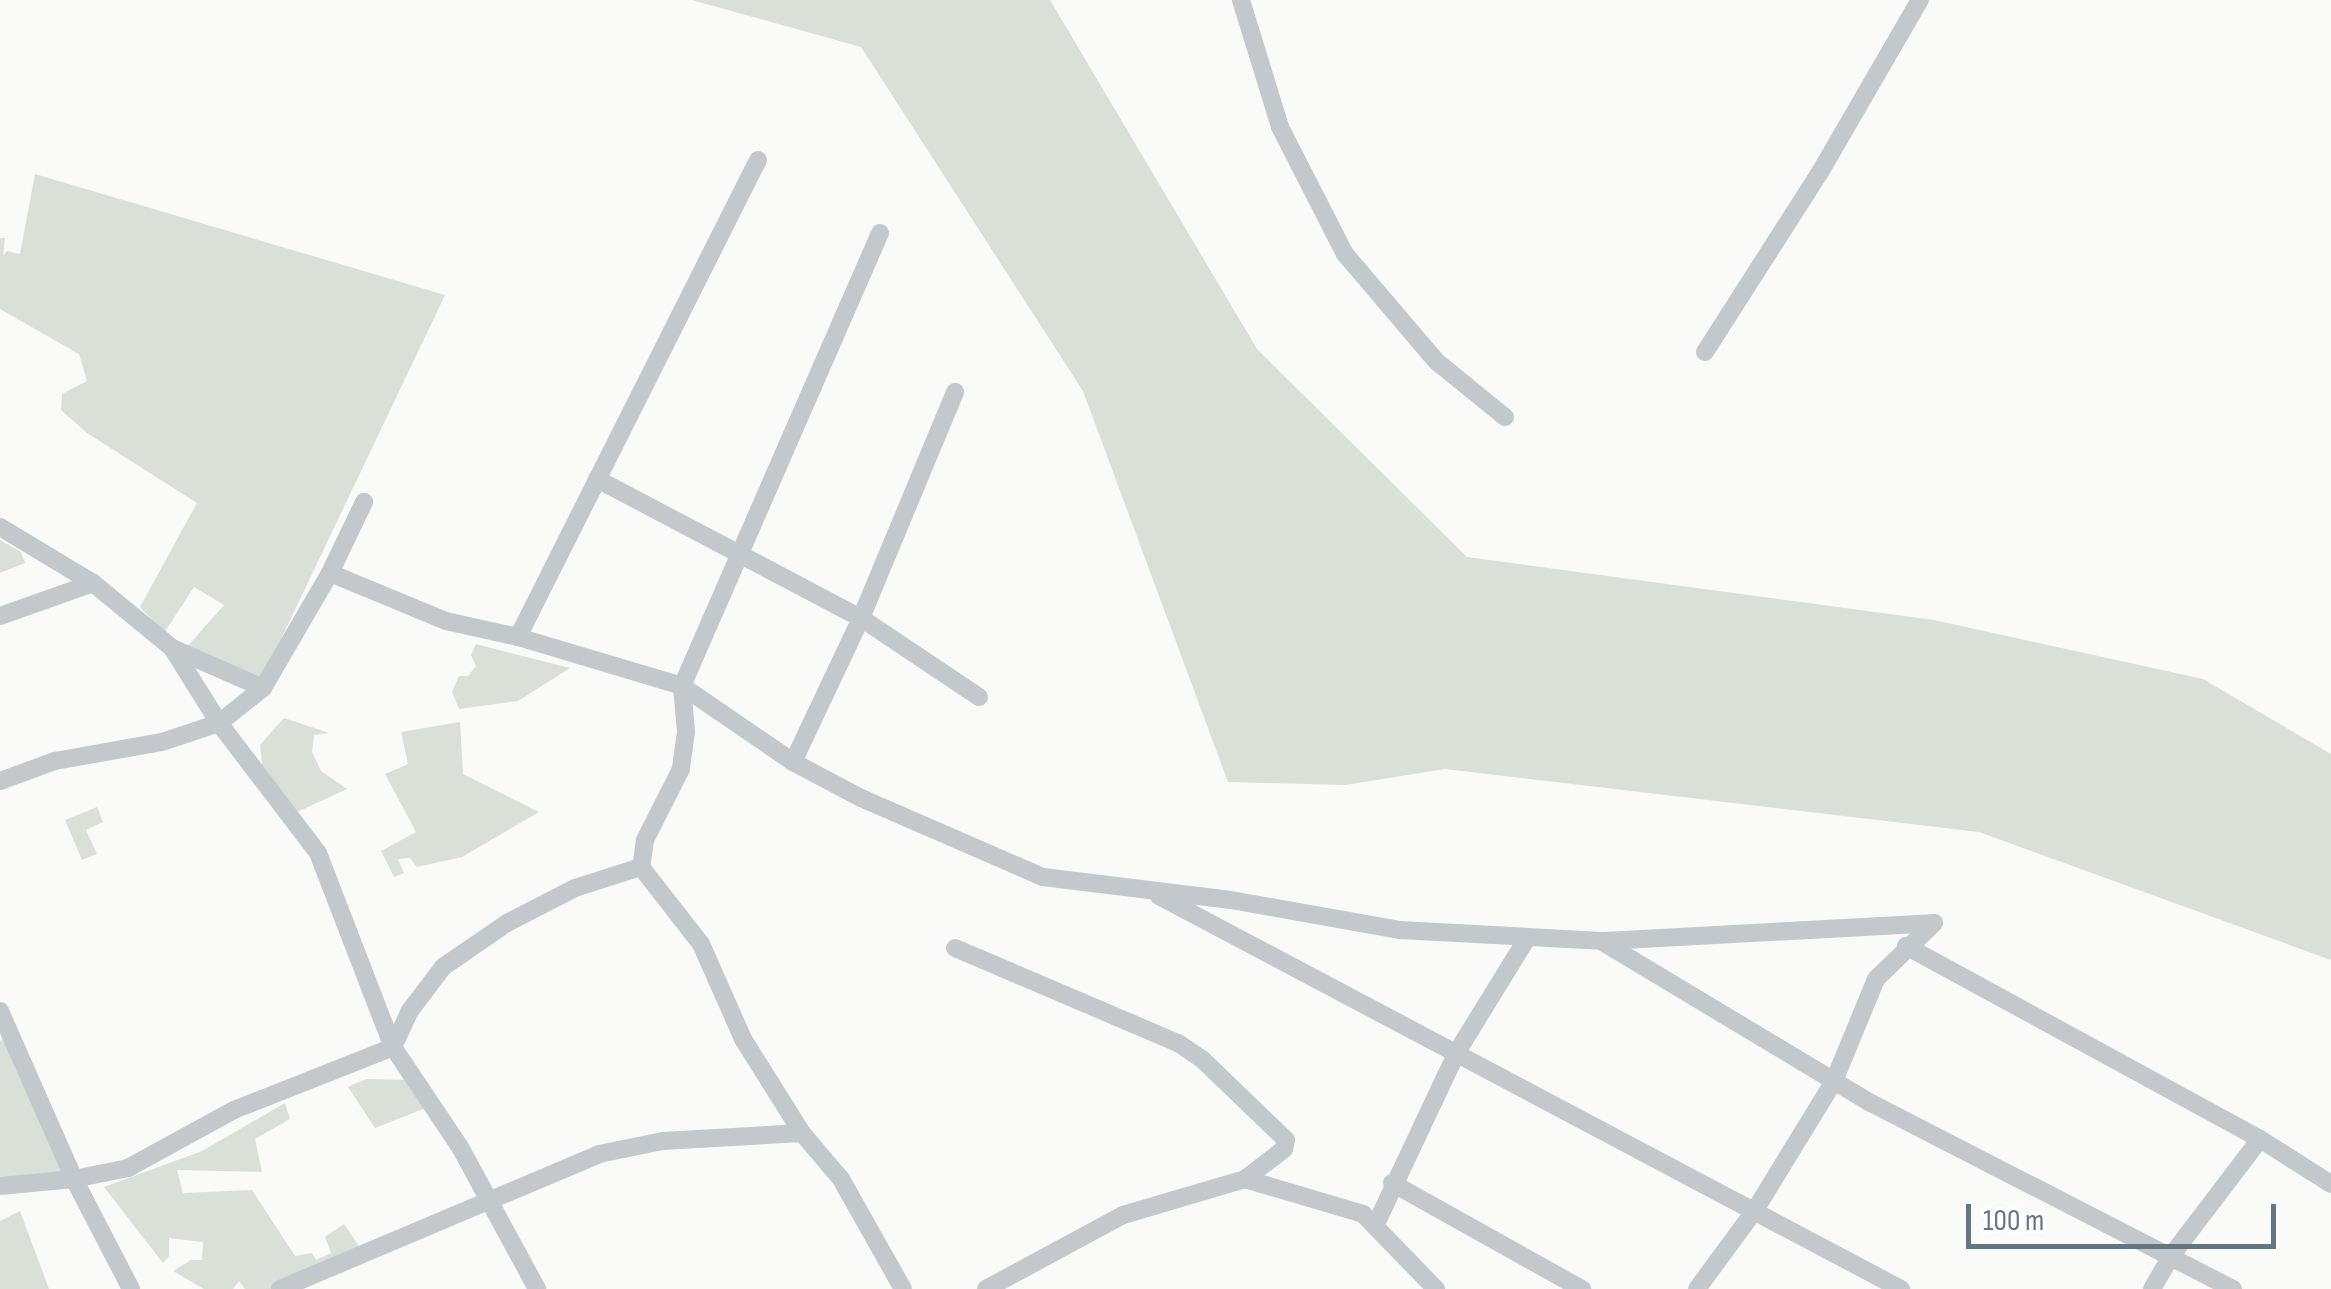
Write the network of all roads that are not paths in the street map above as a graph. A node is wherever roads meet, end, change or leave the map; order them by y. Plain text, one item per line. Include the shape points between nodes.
1 (1240, 0) edge
2 (1920, 0) edge
3 (758, 160) dead end
4 (880, 233) dead end
5 (1705, 352) dead end
6 (955, 392) dead end
7 (1505, 417) dead end
8 (597, 479) junction
9 (364, 502) dead end
10 (0, 527) edge
11 (738, 556) junction
12 (330, 573) junction
13 (92, 584) junction
14 (0, 616) edge
15 (861, 618) junction
16 (518, 637) junction
17 (172, 648) junction
18 (682, 686) junction
19 (264, 688) junction
20 (979, 697) dead end
21 (218, 723) junction
22 (793, 762) junction
23 (0, 781) edge
24 (641, 867) junction
25 (1150, 892) junction
26 (1527, 938) junction
27 (1601, 942) junction
28 (1906, 946) junction
29 (955, 948) dead end
30 (0, 1012) edge
31 (393, 1047) junction
32 (1457, 1052) junction
33 (1834, 1081) junction
34 (802, 1133) junction
35 (2260, 1139) junction
36 (74, 1179) junction
37 (1245, 1179) junction
38 (1392, 1183) junction
39 (2331, 1184) edge
40 (0, 1186) edge
41 (487, 1200) junction
42 (1755, 1210) junction
43 (1376, 1224) junction
44 (2171, 1256) junction
45 (130, 1289) edge
46 (280, 1289) edge
47 (537, 1289) edge
48 (903, 1289) edge
49 (986, 1289) edge
50 (1436, 1289) edge
51 (1582, 1289) edge
52 (1697, 1289) edge
53 (1902, 1289) edge
54 (2152, 1289) edge
55 (2233, 1289) edge

1 - 7 street via 1280,127 1345,254 1436,361
2 - 5 street
3 - 8 street
4 - 11 street
6 - 15 street
8 - 11 street
8 - 16 street
9 - 12 street
10 - 13 street
11 - 15 street
11 - 18 street
12 - 16 street via 446,621
12 - 19 street
13 - 14 street
13 - 17 street
15 - 20 street
15 - 22 street
16 - 18 street
17 - 19 street
17 - 21 street
18 - 22 street
18 - 24 street via 681,768 645,840
19 - 21 street
21 - 23 street via 162,742 54,761
21 - 31 street via 318,853
22 - 25 street via 1043,877
24 - 31 street via 575,888 443,967
24 - 34 street via 702,944 743,1039
25 - 26 street via 1400,930
25 - 32 street
26 - 27 street
26 - 32 street
27 - 28 street via 1934,924
27 - 33 street
28 - 33 street via 1876,979
28 - 35 street
29 - 37 street via 1178,1043 1203,1060 1286,1140 1284,1149
30 - 36 street
31 - 36 street via 234,1110 128,1168
31 - 41 street
32 - 38 street
32 - 42 street
33 - 42 street
33 - 44 street
34 - 41 street via 663,1141 599,1154
34 - 48 street via 841,1179
35 - 39 street
35 - 44 street
36 - 40 street
36 - 45 street
37 - 43 street via 1364,1214
37 - 49 street via 1124,1216
38 - 43 street
38 - 51 street
41 - 46 street
41 - 47 street
42 - 52 street
42 - 53 street
43 - 50 street
44 - 54 street
44 - 55 street

